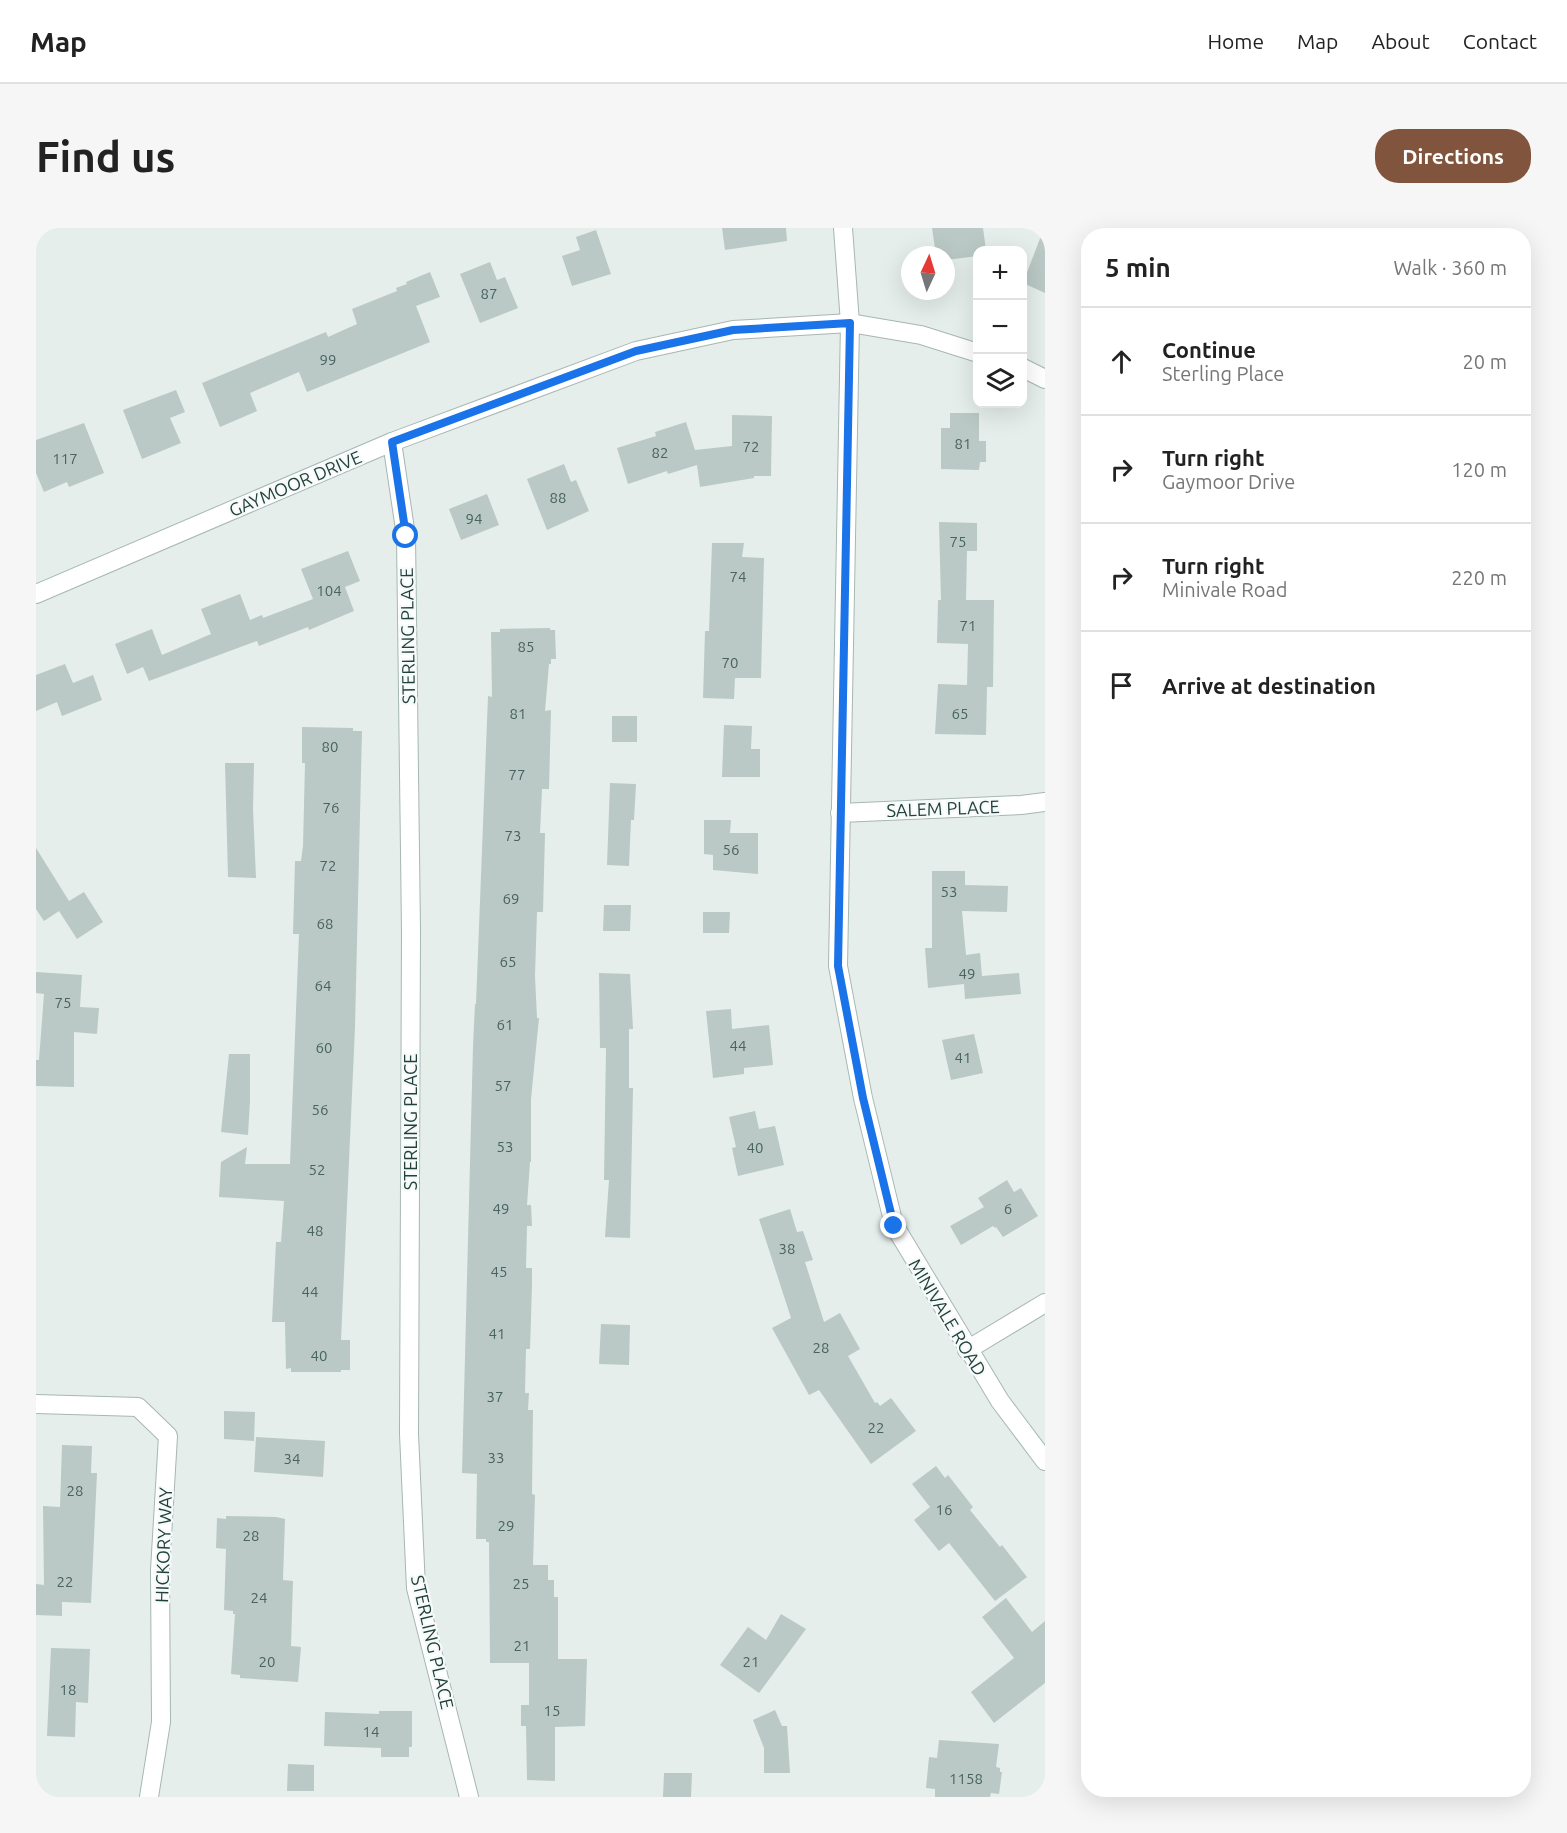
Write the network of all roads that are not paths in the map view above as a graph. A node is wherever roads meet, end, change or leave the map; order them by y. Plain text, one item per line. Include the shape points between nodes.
1 (843, 228) edge
2 (850, 323) junction
3 (973, 351) edge
4 (1027, 370) edge
5 (1045, 379) edge
6 (392, 442) junction
7 (36, 594) edge
8 (1045, 802) edge
9 (840, 813) junction
10 (1045, 1303) edge
11 (968, 1350) junction
12 (36, 1404) edge
13 (1045, 1461) edge
14 (149, 1797) edge
15 (469, 1797) edge

1 - 2 street, MINIVALE ROAD
2 - 3 street, GAYMOOR DRIVE via 921,334
2 - 6 street, GAYMOOR DRIVE via 733,330 636,351
2 - 9 street, MINIVALE ROAD
4 - 5 street
6 - 7 street, GAYMOOR DRIVE
6 - 15 street, STERLING PLACE via 406,536 411,932 409,1434 416,1588
8 - 9 street, SALEM PLACE
9 - 11 street, MINIVALE ROAD via 838,966 863,1098 894,1226
10 - 11 street
11 - 13 street, MINIVALE ROAD
12 - 14 street, HICKORY WAY via 138,1407 168,1436 160,1570 161,1722

